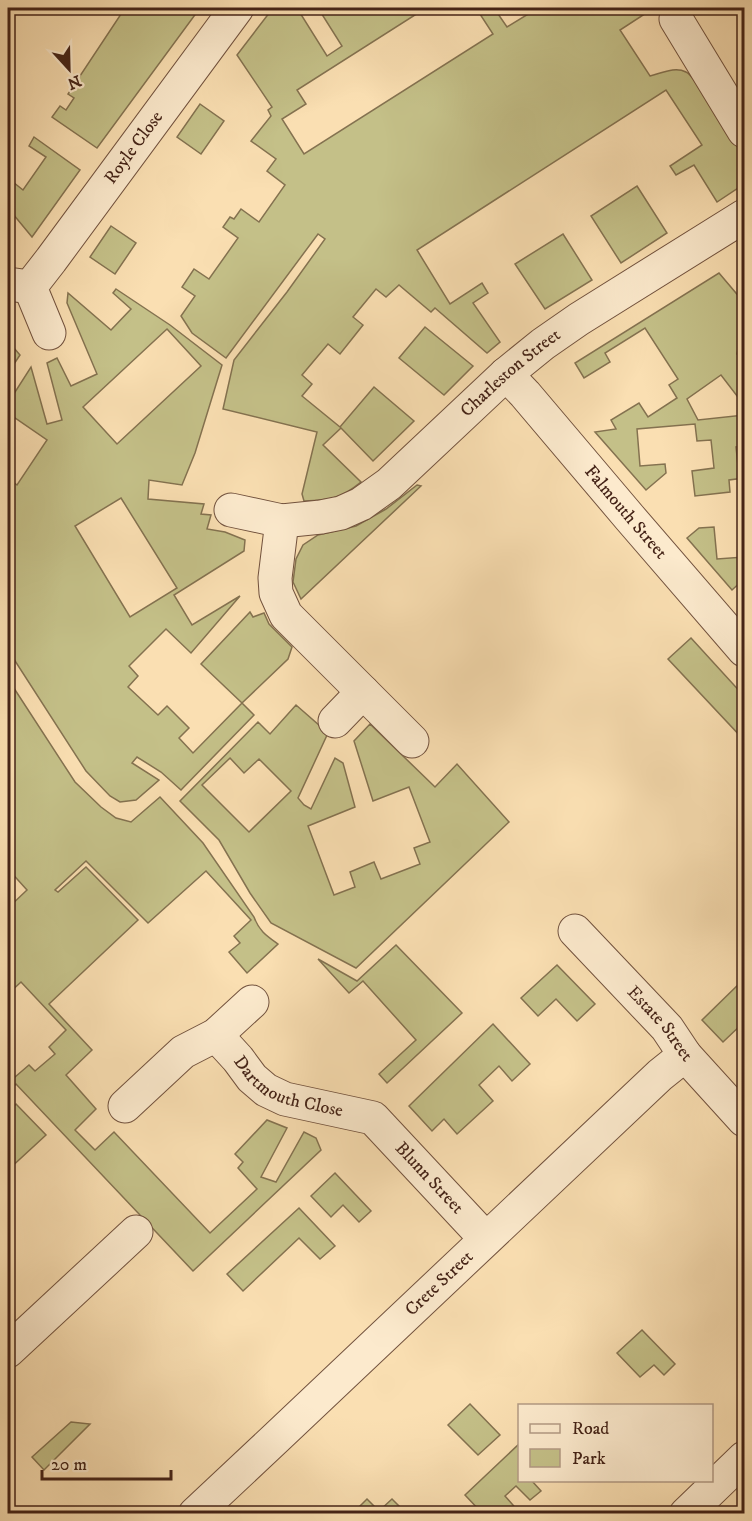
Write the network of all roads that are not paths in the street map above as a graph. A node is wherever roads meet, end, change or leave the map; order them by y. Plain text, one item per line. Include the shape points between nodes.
1 (237, 8) edge
2 (676, 19) dead end
3 (744, 131) edge
4 (744, 216) edge
5 (19, 286) edge
6 (49, 333) dead end
7 (506, 374) junction
8 (231, 510) dead end
9 (282, 521) junction
10 (744, 650) edge
11 (363, 692) junction
12 (335, 721) dead end
13 (412, 741) dead end
14 (574, 931) dead end
15 (252, 1002) dead end
16 (216, 1035) junction
17 (685, 1055) junction
18 (125, 1106) dead end
19 (373, 1118) joint
20 (744, 1120) edge
21 (136, 1232) dead end
22 (486, 1239) junction
23 (8, 1351) edge
24 (744, 1458) edge
25 (195, 1514) edge
26 (686, 1514) edge

1 - 5 street, Royle Close via 51,260
2 - 3 street
4 - 7 street, Charleston Street via 579,319
5 - 6 street, Royle Close
7 - 9 street, Charleston Street via 389,484 361,504 341,513
7 - 10 street, Falmouth Street
8 - 9 street, Charleston Street
9 - 11 street via 275,578 276,593 286,615
11 - 12 street
11 - 13 street
14 - 17 street, Estate Street via 667,1028
15 - 16 street, Dartmouth Close
16 - 18 street, Dartmouth Close via 183,1052
16 - 19 street, Dartmouth Close via 266,1090 285,1099
17 - 20 street, Estate Street
17 - 22 street, Crete Street
19 - 22 street, Blunn Street
21 - 23 street
22 - 25 street, Crete Street
24 - 26 street

